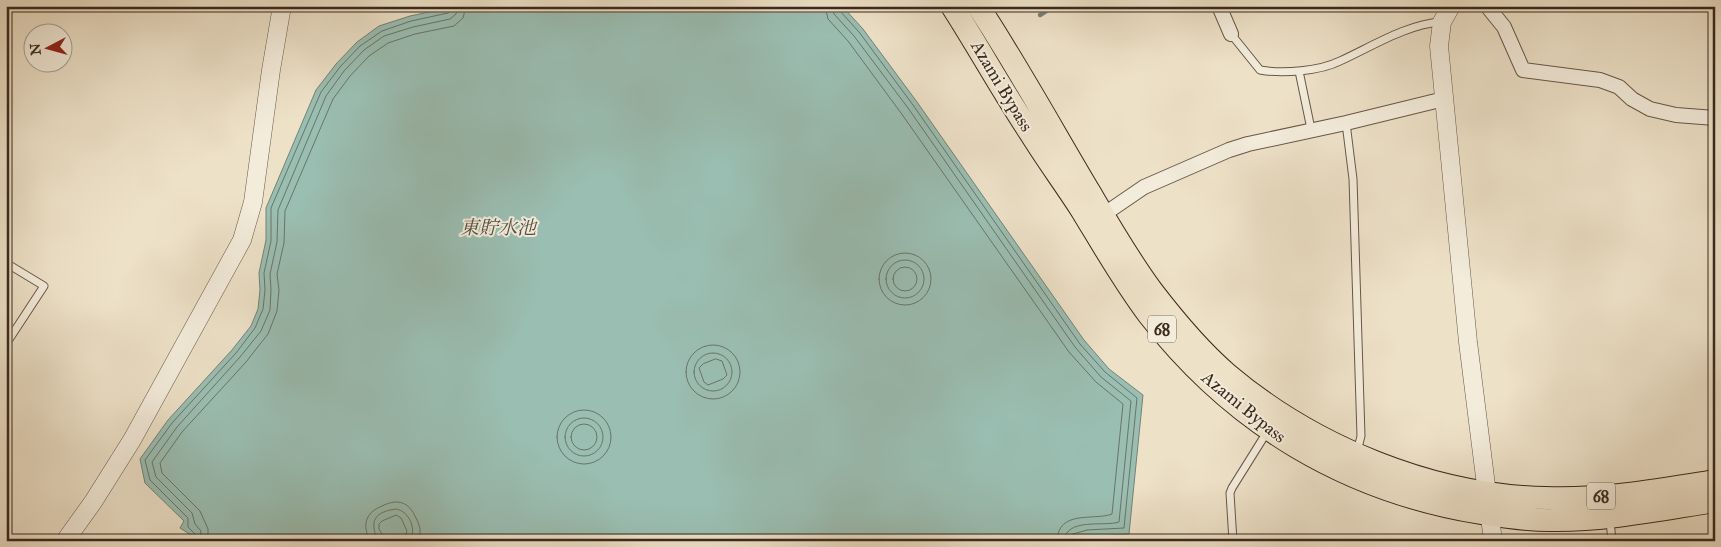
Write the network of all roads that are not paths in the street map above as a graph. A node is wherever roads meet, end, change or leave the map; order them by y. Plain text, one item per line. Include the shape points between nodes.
1 (282, 6) edge
2 (952, 6) edge
3 (978, 6) edge
4 (1219, 6) edge
5 (1451, 6) edge
6 (1487, 6) edge
7 (1442, 22) junction
8 (1231, 34) joint
9 (1299, 71) junction
10 (1444, 99) junction
11 (1715, 118) edge
12 (1346, 123) junction
13 (1311, 129) junction
14 (1103, 215) junction
15 (6, 264) edge
16 (6, 344) edge
17 (1268, 429) junction
18 (1354, 453) junction
19 (1715, 481) edge
20 (1486, 492) junction
21 (1715, 501) edge
22 (1489, 514) junction
23 (1609, 518) junction
24 (65, 541) edge
25 (1233, 541) edge
26 (1493, 541) edge
27 (1612, 541) edge

1 - 24 street via 270,70 253,202 242,240 132,440
2 - 17 main road, Azami Bypass / 68 via 1030,134 1149,314 1187,358
3 - 14 main road, Azami Bypass / 68
4 - 8 street
5 - 7 street
6 - 11 street via 1504,27 1523,70 1600,80 1619,87 1650,109
7 - 9 lane via 1427,24 1373,44 1338,62
7 - 10 street via 1439,46
8 - 9 lane via 1260,70
9 - 13 lane
10 - 12 street
10 - 20 street
12 - 13 street
12 - 18 lane via 1353,179 1360,436
13 - 14 street via 1229,150 1144,187
14 - 18 main road, Azami Bypass / 68 via 1152,291 1212,360 1265,403
15 - 16 lane via 44,286
17 - 22 main road, Azami Bypass / 68 via 1299,450 1367,482 1444,507
17 - 25 lane via 1230,493
18 - 20 main road, Azami Bypass / 68 via 1393,469
19 - 20 main road, Azami Bypass / 68 via 1570,498
20 - 22 street
21 - 23 main road, Azami Bypass / 68
22 - 23 main road, Azami Bypass / 68 via 1552,521
22 - 26 street
23 - 27 lane

